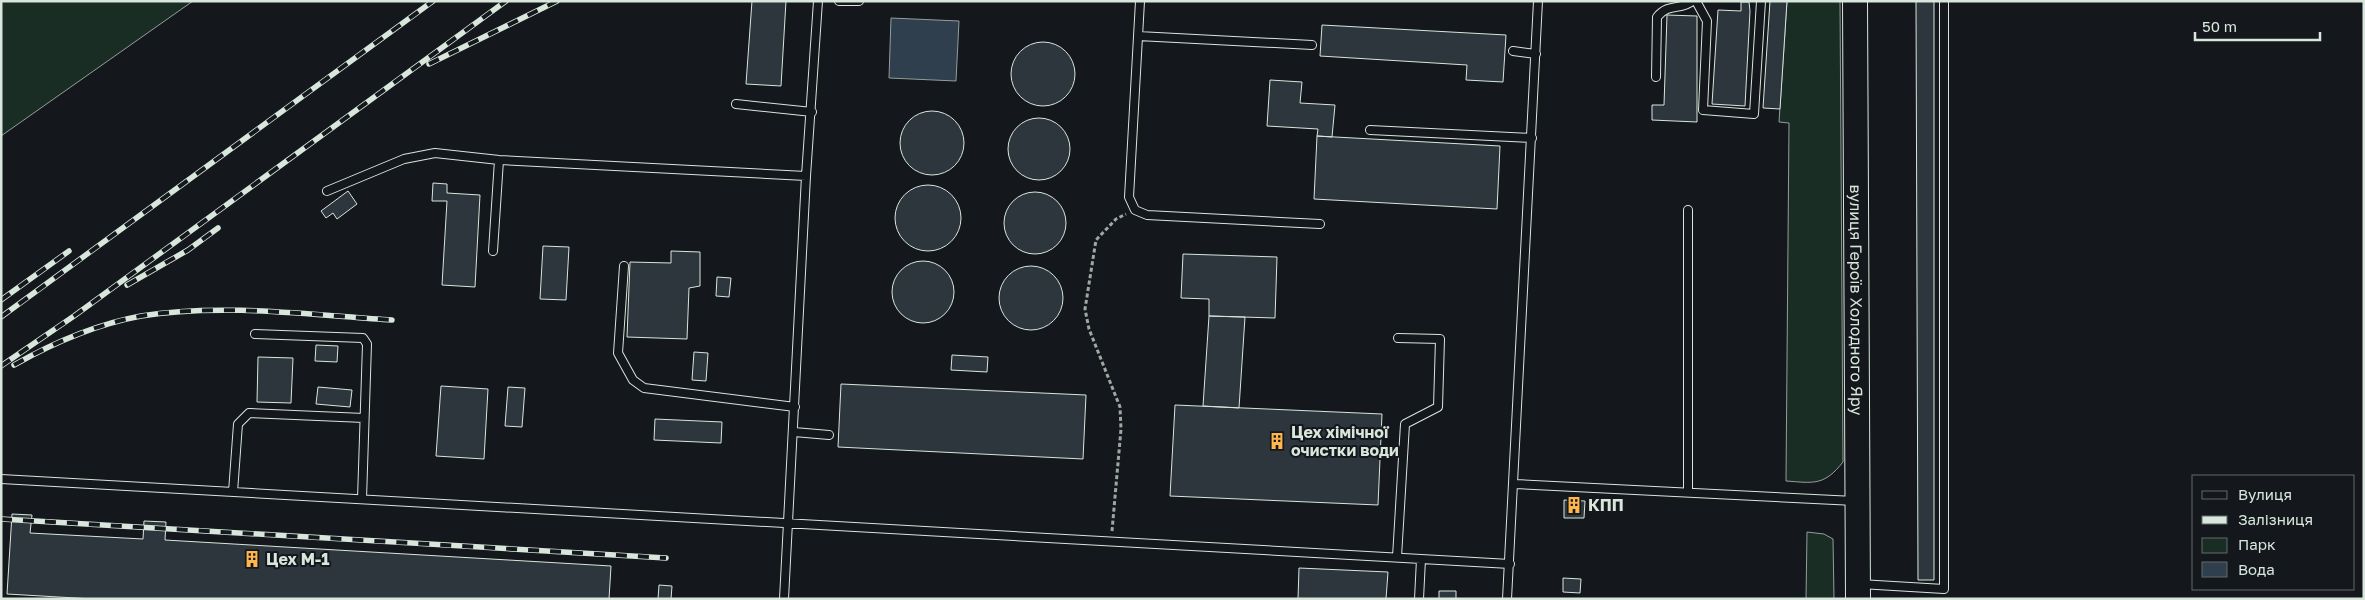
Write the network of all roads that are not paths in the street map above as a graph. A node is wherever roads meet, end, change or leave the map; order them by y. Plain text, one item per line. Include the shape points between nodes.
1 (818, 1) edge
2 (839, 1) edge
3 (859, 1) edge
4 (1140, 1) edge
5 (1538, 1) edge
6 (1692, 1) edge
7 (1696, 1) edge
8 (1761, 1) edge
9 (1855, 1) edge
10 (1944, 1) edge
11 (1138, 36) junction
12 (1312, 46) dead end
13 (1513, 51) dead end
14 (1536, 54) junction
15 (1656, 77) dead end
16 (736, 104) dead end
17 (812, 112) junction
18 (1370, 130) dead end
19 (1532, 138) junction
20 (499, 160) junction
21 (806, 176) junction
22 (327, 191) dead end
23 (1688, 210) dead end
24 (1320, 224) dead end
25 (494, 250) dead end
26 (624, 266) dead end
27 (255, 334) dead end
28 (1398, 338) dead end
29 (795, 407) junction
30 (364, 418) junction
31 (794, 432) junction
32 (829, 435) dead end
33 (1, 479) edge
34 (1515, 484) junction
35 (1688, 491) junction
36 (232, 492) junction
37 (362, 499) junction
38 (1858, 501) junction
39 (789, 523) junction
40 (1396, 558) junction
41 (1421, 559) junction
42 (1510, 564) junction
43 (1944, 589) junction
44 (1858, 591) edge
45 (784, 599) edge
46 (1419, 599) edge
47 (1507, 599) edge
48 (1944, 599) edge

1 - 17 lane
2 - 3 lane
4 - 11 lane
5 - 14 lane
6 - 15 lane via 1667,7 1657,17
7 - 8 lane via 1707,21 1703,110 1754,114
9 - 38 main road, вулиця Героїв Холодного Яру
10 - 43 lane
11 - 12 lane
11 - 24 lane via 1129,197 1135,210 1147,215
13 - 14 lane
14 - 19 lane
16 - 17 lane
17 - 21 lane
18 - 19 lane
19 - 34 lane
20 - 21 lane
20 - 22 lane via 435,153 404,159
20 - 25 lane
21 - 29 lane
23 - 35 lane
26 - 29 lane via 618,353 632,380 644,388
27 - 30 lane via 363,338 367,344
28 - 40 lane via 1440,339 1438,407 1405,424
29 - 31 lane
30 - 36 lane via 249,413 238,424
30 - 37 lane
31 - 32 lane
31 - 39 lane
33 - 36 lane
34 - 35 lane
34 - 42 lane
35 - 38 lane
36 - 37 lane
37 - 39 lane
38 - 44 main road, вулиця Героїв Холодного Яру
39 - 40 lane
39 - 45 lane
40 - 41 lane
41 - 42 lane
41 - 46 lane
42 - 47 lane
43 - 44 lane
43 - 48 lane

